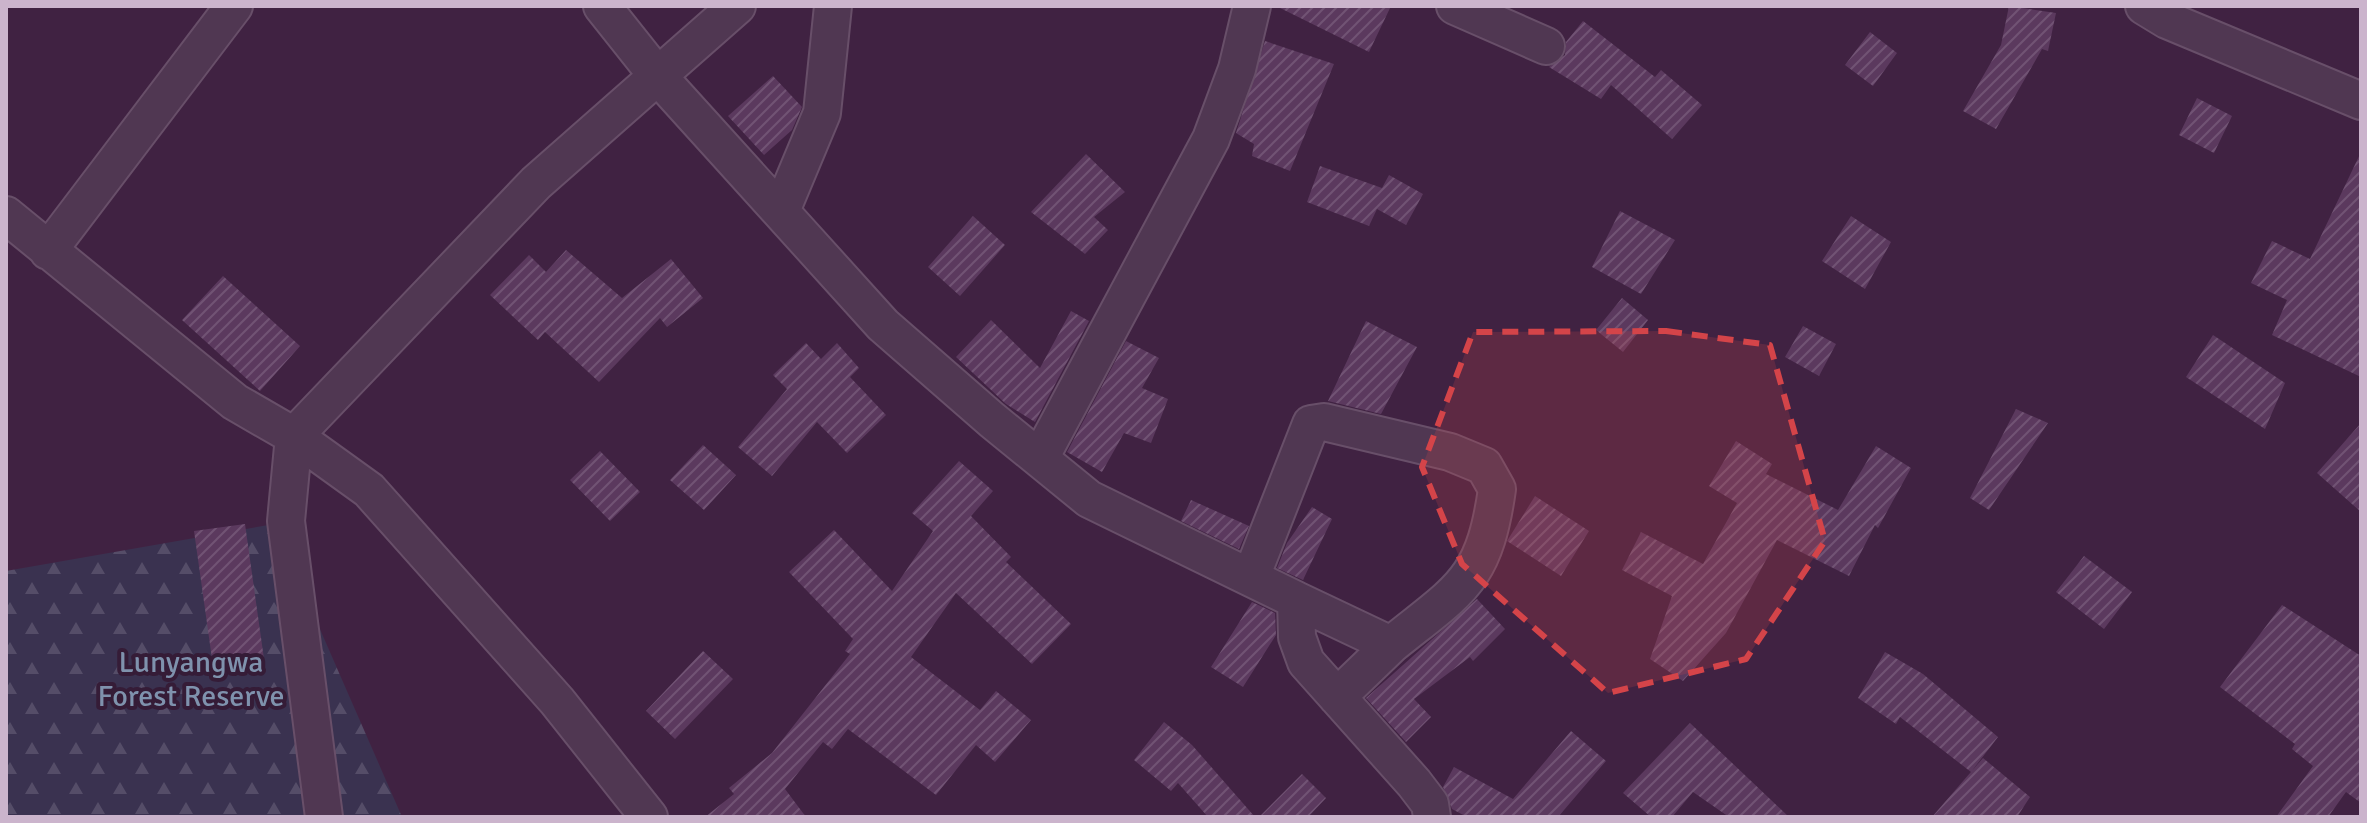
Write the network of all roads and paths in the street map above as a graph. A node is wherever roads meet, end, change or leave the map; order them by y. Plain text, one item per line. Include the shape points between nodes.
1 (234, 6) edge
2 (737, 6) edge
3 (833, 6) edge
4 (1252, 6) edge
5 (1455, 6) edge
6 (2144, 6) edge
7 (613, 12) edge
8 (1546, 46) dead end
9 (656, 74) junction
10 (2361, 101) edge
11 (781, 211) junction
12 (6, 215) edge
13 (48, 251) junction
14 (294, 436) junction
15 (1040, 458) junction
16 (1251, 577) junction
17 (1296, 600) junction
18 (1391, 645) junction
19 (1337, 697) junction
20 (324, 817) edge
21 (649, 817) edge
22 (1432, 817) edge

1 - 13 street
2 - 9 street
3 - 11 street via 822,113
4 - 15 street via 1237,69 1211,139
5 - 8 street
6 - 10 street
7 - 9 street
9 - 11 street
9 - 14 street via 536,183
11 - 15 street via 883,325
12 - 13 street
13 - 14 street via 235,402
14 - 20 street via 286,521
14 - 21 street via 369,490 557,701
15 - 16 street via 1089,499
16 - 17 street
16 - 18 street via 1311,424 1324,422 1436,449 1484,466 1497,489 1483,556 1465,585
17 - 18 street
17 - 19 street via 1297,637 1306,662
18 - 19 street
19 - 22 street via 1414,783 1430,804

